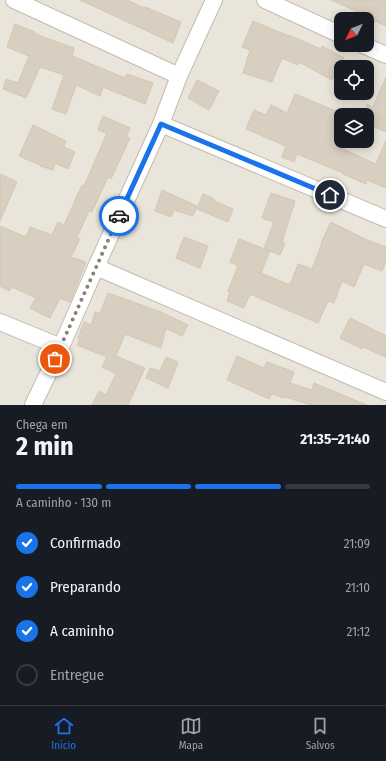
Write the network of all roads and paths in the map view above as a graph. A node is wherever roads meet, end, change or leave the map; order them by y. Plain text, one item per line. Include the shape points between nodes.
1 (14, 0) edge
2 (214, 0) edge
3 (265, 0) edge
4 (334, 32) edge
5 (374, 50) edge
6 (386, 56) edge
7 (179, 76) junction
8 (161, 124) junction
9 (386, 219) edge
10 (96, 267) junction
11 (0, 322) edge
12 (61, 347) junction
13 (386, 392) edge
14 (33, 405) edge

1 - 7 street
2 - 7 street
3 - 4 street
5 - 6 street
7 - 8 street
8 - 9 street
8 - 10 street
10 - 12 street
10 - 13 street
11 - 12 street
12 - 14 street

